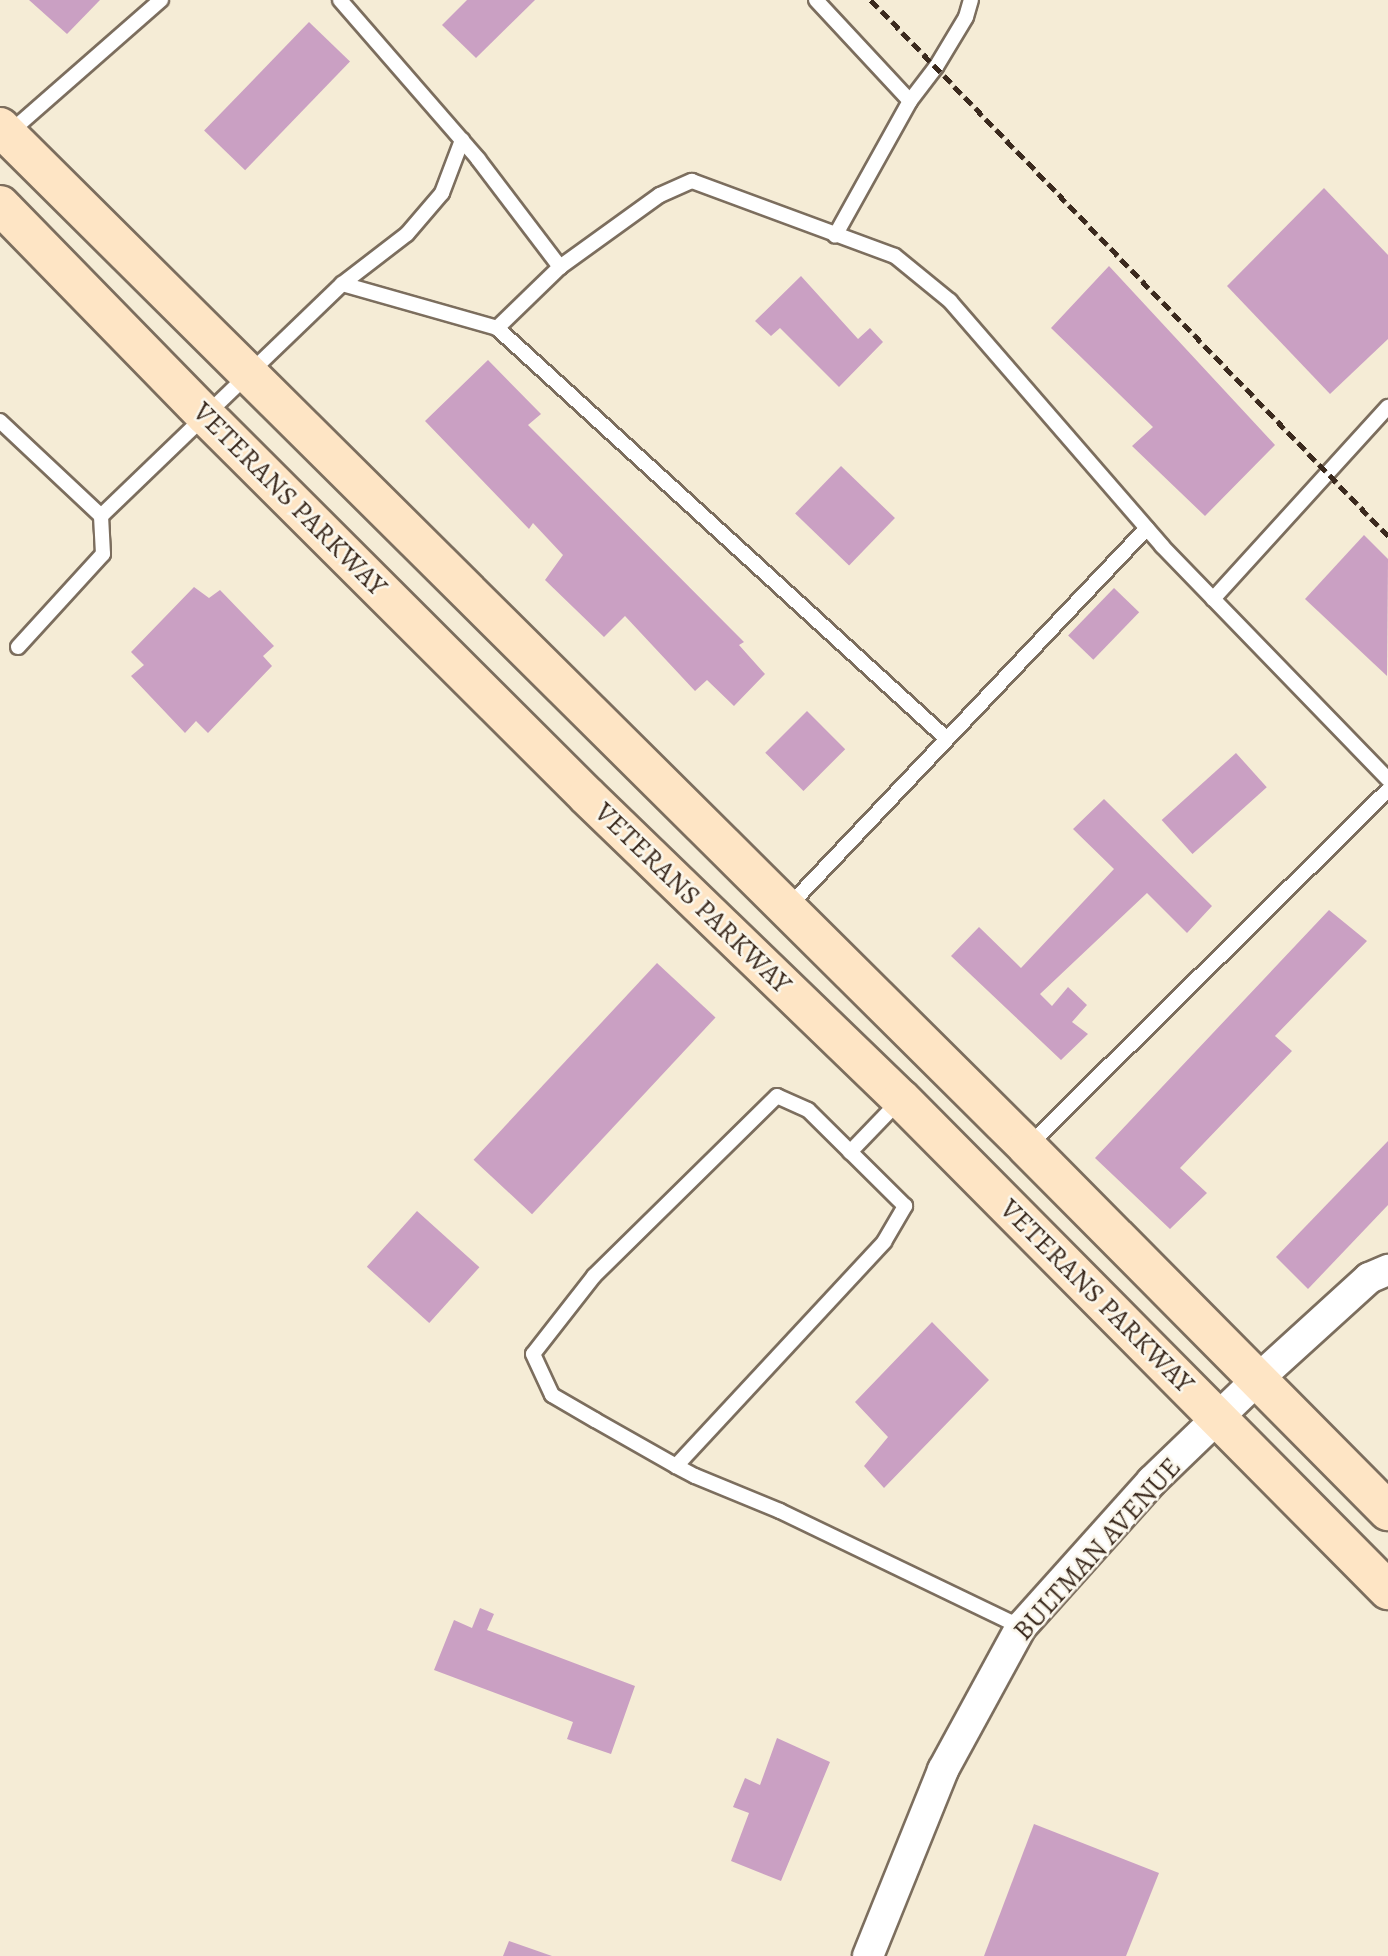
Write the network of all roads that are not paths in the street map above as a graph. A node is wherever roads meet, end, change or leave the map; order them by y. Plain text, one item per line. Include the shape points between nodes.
1 (161, 0) edge
2 (340, 0) edge
3 (816, 0) edge
4 (971, 0) edge
5 (910, 101) junction
6 (4, 131) edge
7 (462, 140) junction
8 (0, 205) edge
9 (835, 236) junction
10 (560, 267) junction
11 (342, 284) junction
12 (497, 328) junction
13 (247, 375) junction
14 (1388, 407) edge
15 (206, 416) junction
16 (0, 421) edge
17 (101, 516) junction
18 (1147, 528) junction
19 (1213, 599) junction
20 (18, 647) dead end
21 (947, 739) junction
22 (1388, 779) edge
23 (1388, 790) edge
24 (787, 908) junction
25 (901, 1099) junction
26 (1027, 1147) junction
27 (850, 1152) junction
28 (1388, 1270) edge
29 (1258, 1379) junction
30 (1218, 1419) junction
31 (676, 1466) junction
32 (1388, 1511) edge
33 (1388, 1590) edge
34 (1021, 1627) junction
35 (868, 1956) edge

1 - 6 lane
2 - 7 lane
3 - 5 lane
4 - 5 lane via 967,17
5 - 9 lane
6 - 13 main road, VETERANS PARKWAY
7 - 10 lane
7 - 11 lane via 442,193 407,234
8 - 15 main road, VETERANS PARKWAY
9 - 10 lane via 692,181 660,195
9 - 18 lane via 895,256 950,301
10 - 12 lane
11 - 12 lane
11 - 13 lane
12 - 21 lane
13 - 15 lane
13 - 24 main road, VETERANS PARKWAY
14 - 19 lane
15 - 17 lane
15 - 25 main road, VETERANS PARKWAY via 587,796
16 - 17 lane
17 - 20 lane via 103,554
18 - 19 lane
18 - 21 lane
19 - 22 lane
21 - 24 lane
23 - 26 lane
24 - 26 main road, VETERANS PARKWAY
25 - 27 lane
25 - 30 main road, VETERANS PARKWAY
26 - 29 main road, VETERANS PARKWAY
27 - 31 lane via 905,1206 884,1242
27 - 31 lane via 808,1110 777,1096 594,1276 533,1354 552,1395
28 - 29 street, BULTMAN AVENUE via 1369,1278
29 - 30 street, BULTMAN AVENUE
29 - 32 main road, VETERANS PARKWAY
30 - 33 main road, VETERANS PARKWAY
30 - 34 street, BULTMAN AVENUE via 1152,1481
31 - 34 lane
34 - 35 street, BULTMAN AVENUE via 943,1770

